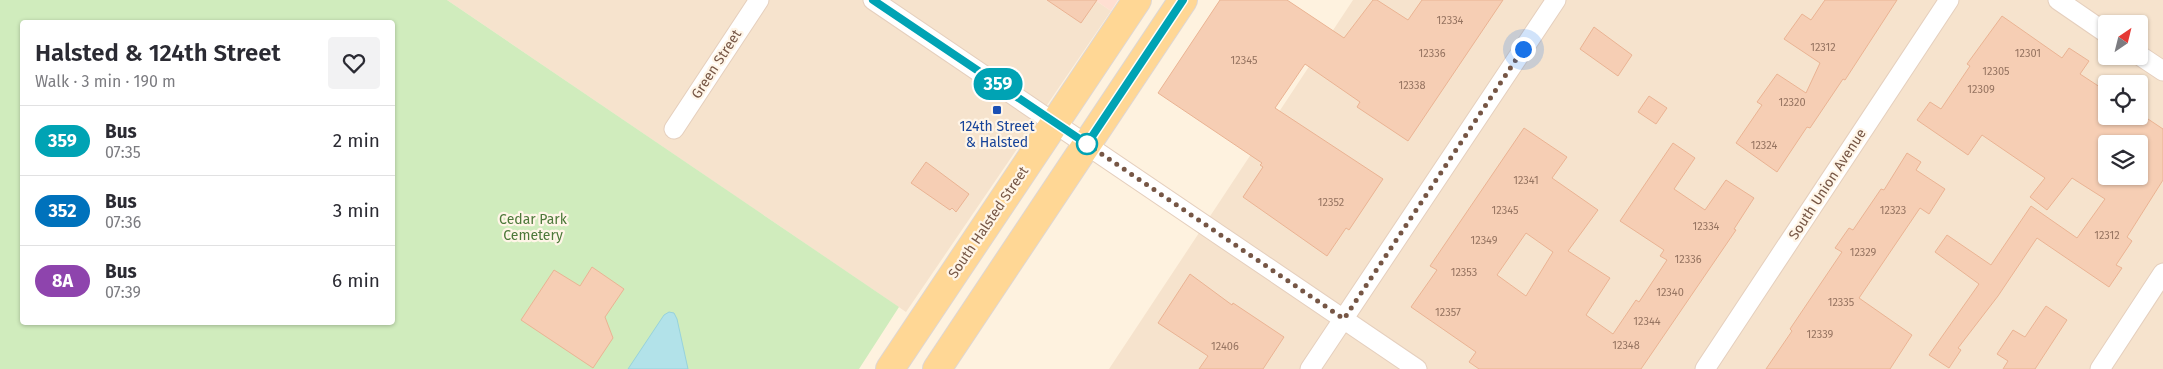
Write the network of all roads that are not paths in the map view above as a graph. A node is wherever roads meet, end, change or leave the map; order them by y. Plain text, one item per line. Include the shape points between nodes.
1 (759, 0) edge
2 (873, 0) edge
3 (1136, 0) edge
4 (1183, 0) edge
5 (1556, 0) edge
6 (1949, 0) edge
7 (2058, 0) edge
8 (2098, 28) edge
9 (2148, 61) edge
10 (2163, 71) edge
11 (1055, 122) junction
12 (674, 129) dead end
13 (1087, 144) junction
14 (2163, 273) edge
15 (1344, 319) junction
16 (890, 369) edge
17 (938, 369) edge
18 (1310, 369) edge
19 (1417, 369) edge
20 (1705, 369) edge
21 (2100, 369) edge

1 - 12 street, Green Street
2 - 11 street
3 - 11 main road, South Halsted Street
4 - 13 main road
5 - 15 street
6 - 20 street, South Union Avenue
7 - 8 street
9 - 10 street
11 - 13 street
11 - 16 main road, South Halsted Street
13 - 15 street
13 - 17 main road
14 - 21 street
15 - 18 street
15 - 19 street

